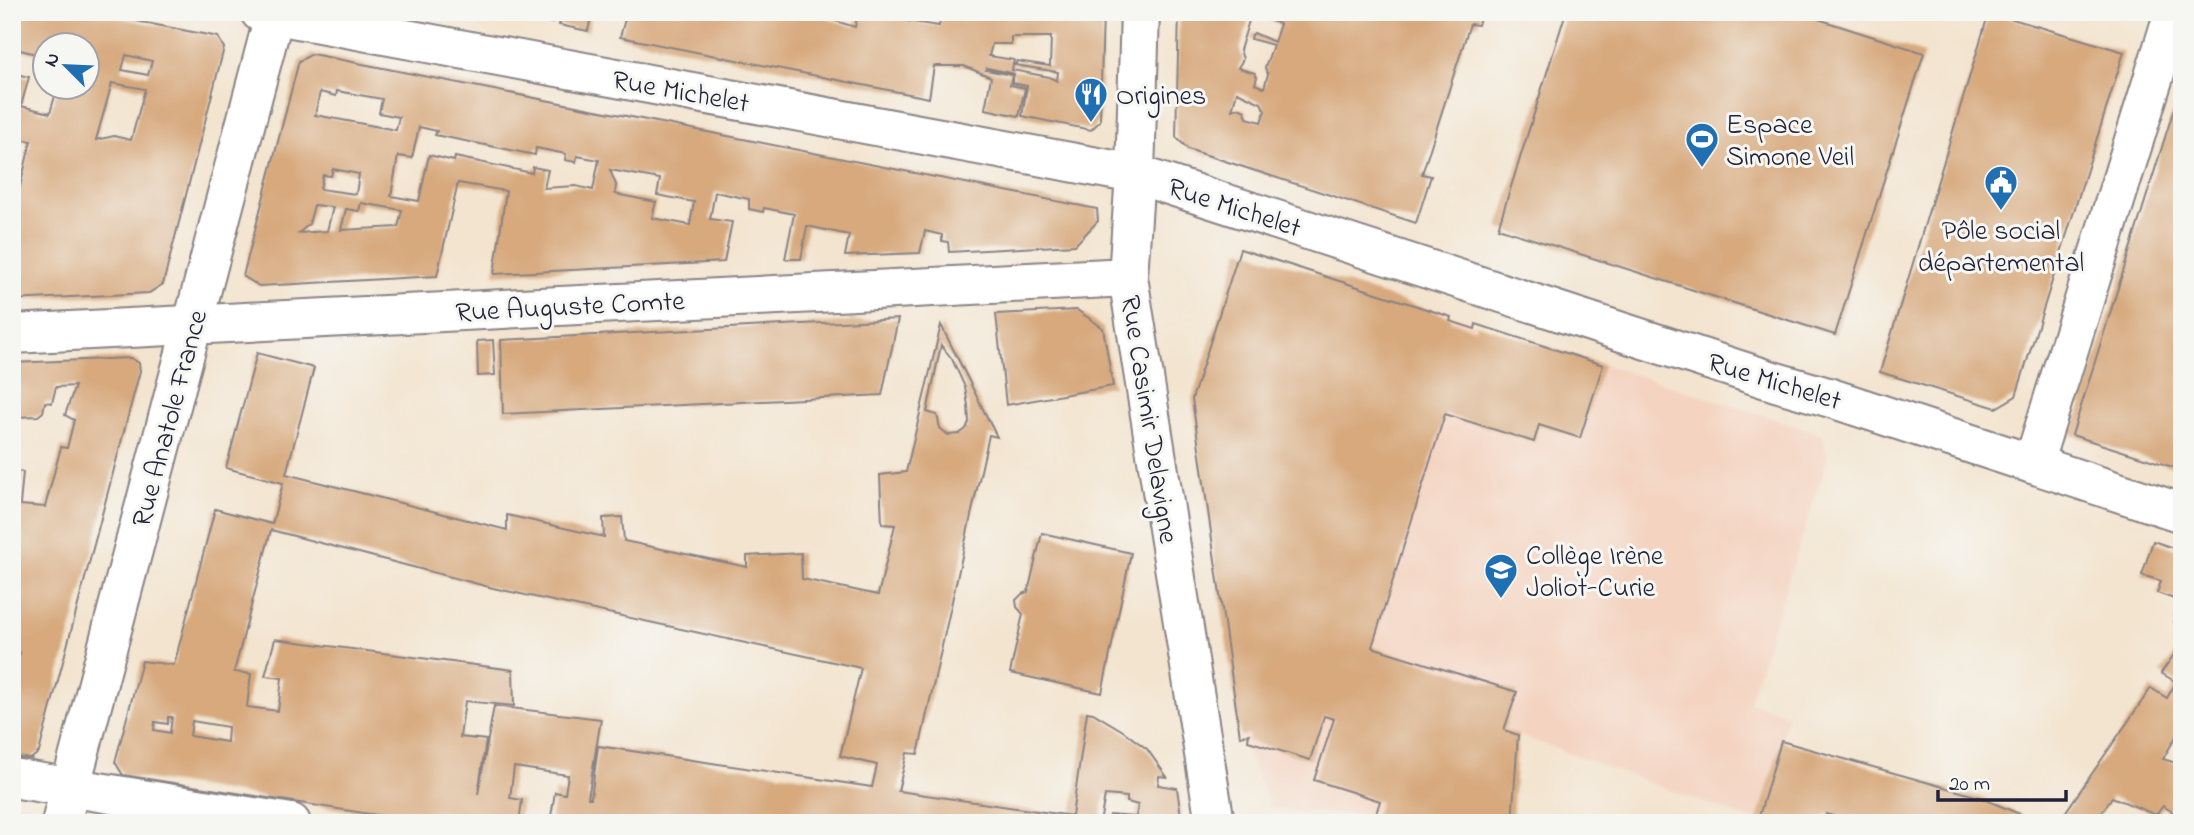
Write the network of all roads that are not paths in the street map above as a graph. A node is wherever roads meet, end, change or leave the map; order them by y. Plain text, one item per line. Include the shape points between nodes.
1 (1140, 12) edge
2 (2174, 12) edge
3 (270, 13) edge
4 (1135, 174) junction
5 (1128, 277) junction
6 (193, 324) junction
7 (12, 334) edge
8 (2034, 464) junction
9 (2182, 513) edge
10 (12, 778) edge
11 (66, 806) edge
12 (291, 823) edge
13 (1215, 823) edge

1 - 4 street, Rue Casimir Delavigne
2 - 8 street
3 - 4 street, Rue Michelet
3 - 6 street, Rue Anatole France
4 - 5 street, Rue Casimir Delavigne
4 - 8 street, Rue Michelet
5 - 6 street, Rue Auguste Comte
5 - 13 street, Rue Casimir Delavigne
6 - 7 street, Rue Auguste Comte
6 - 11 street, Rue Anatole France
8 - 9 street, Rue Michelet
10 - 11 street
11 - 12 street

